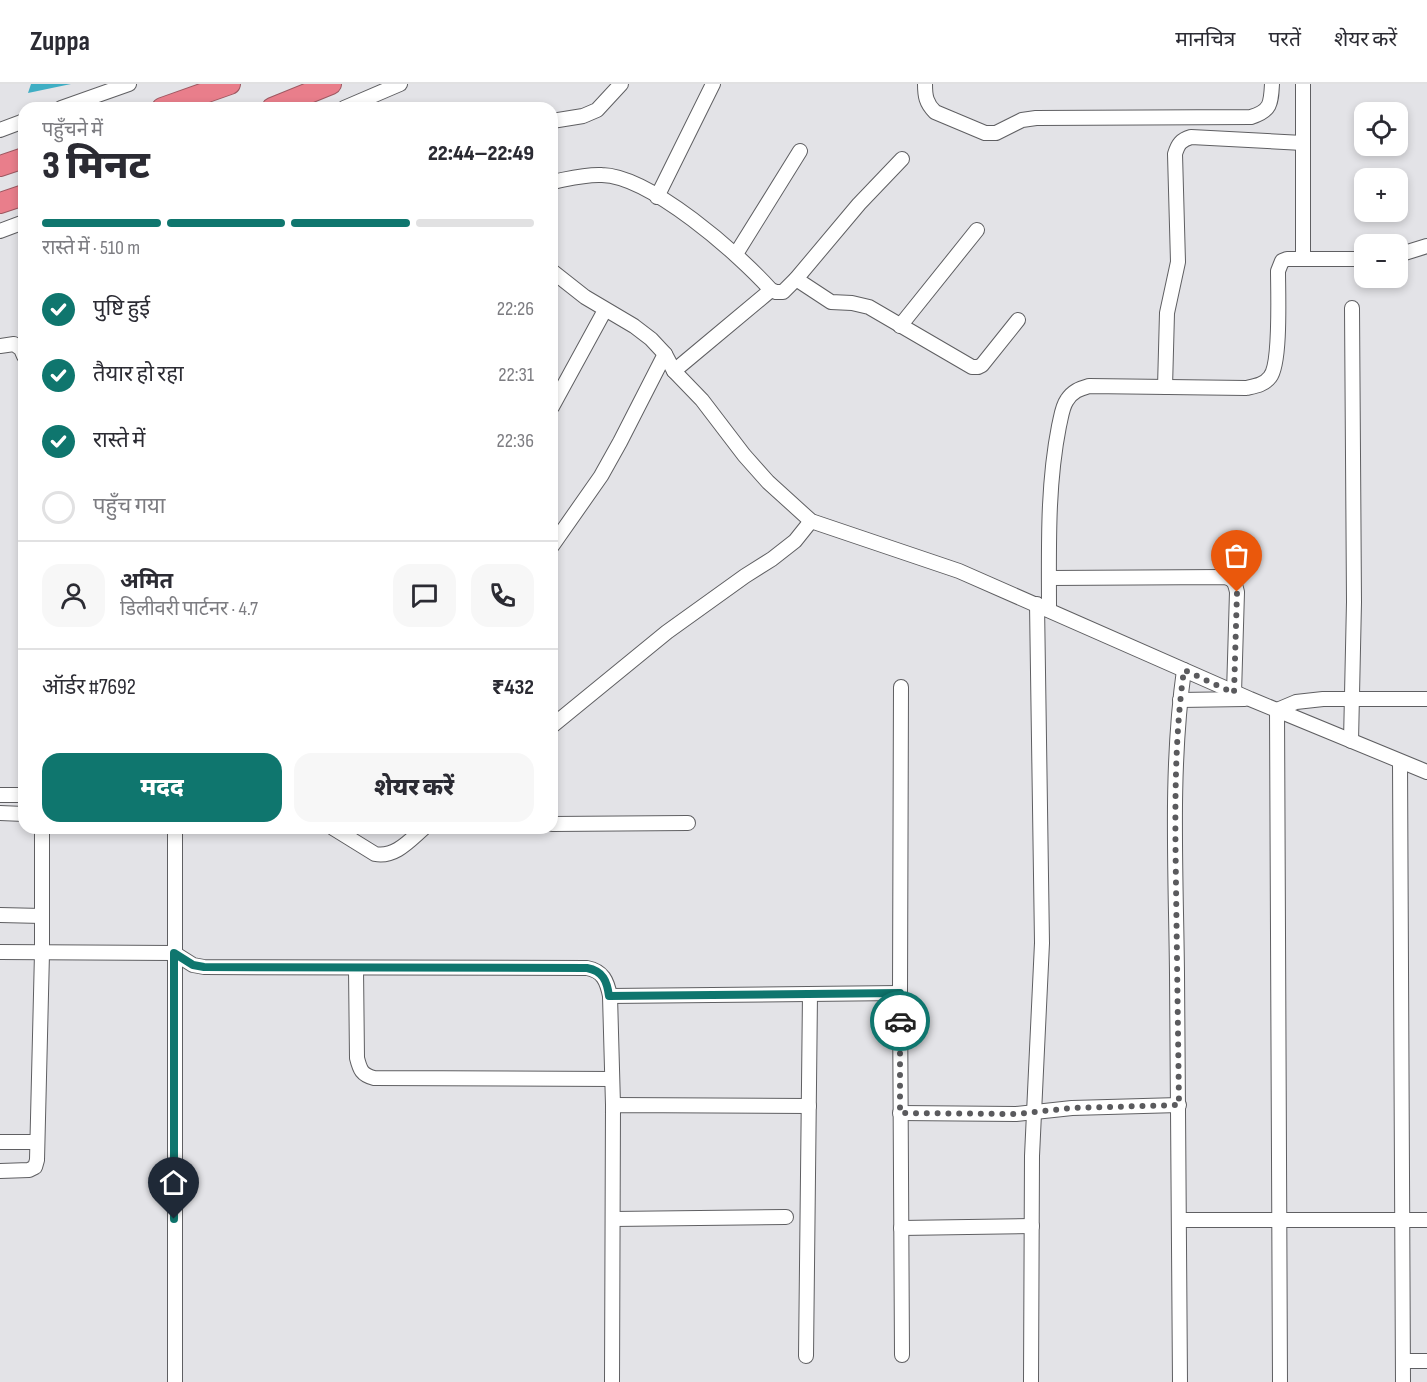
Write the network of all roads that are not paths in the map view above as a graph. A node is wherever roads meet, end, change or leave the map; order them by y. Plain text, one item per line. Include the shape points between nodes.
1 (129, 84) edge
2 (230, 84) edge
3 (331, 84) edge
4 (400, 84) edge
5 (621, 84) edge
6 (713, 84) edge
7 (925, 84) edge
8 (1272, 84) edge
9 (1303, 84) edge
10 (78, 102) edge
11 (179, 102) edge
12 (287, 102) edge
13 (358, 102) edge
14 (558, 120) edge
15 (18, 123) edge
16 (0, 130) edge
17 (1303, 143) junction
18 (800, 151) dead end
19 (902, 159) dead end
20 (18, 160) edge
21 (0, 166) edge
22 (558, 181) edge
23 (657, 196) junction
24 (18, 197) edge
25 (0, 203) edge
26 (18, 224) edge
27 (977, 230) dead end
28 (0, 231) edge
29 (1427, 246) edge
30 (1408, 252) edge
31 (736, 254) junction
32 (1303, 259) junction
33 (1354, 259) edge
34 (796, 279) junction
35 (558, 280) edge
36 (771, 290) junction
37 (1352, 308) dead end
38 (605, 310) junction
39 (1018, 320) dead end
40 (900, 326) junction
41 (0, 346) edge
42 (18, 347) edge
43 (665, 354) junction
44 (674, 371) junction
45 (1165, 387) junction
46 (558, 396) edge
47 (811, 521) junction
48 (558, 535) edge
49 (1049, 578) junction
50 (1043, 607) junction
51 (1184, 670) junction
52 (902, 687) dead end
53 (1234, 693) junction
54 (1250, 699) junction
55 (1351, 699) junction
56 (1427, 699) edge
57 (1180, 700) junction
58 (1277, 710) junction
59 (558, 721) edge
60 (1351, 741) junction
61 (1400, 762) junction
62 (1427, 772) edge
63 (0, 795) edge
64 (18, 795) edge
65 (0, 813) edge
66 (18, 814) edge
67 (688, 823) dead end
68 (558, 824) edge
69 (42, 834) edge
70 (175, 834) edge
71 (343, 834) edge
72 (417, 834) edge
73 (0, 915) edge
74 (42, 916) junction
75 (0, 952) edge
76 (42, 953) junction
77 (174, 953) junction
78 (356, 969) junction
79 (900, 993) junction
80 (810, 994) junction
81 (609, 996) junction
82 (612, 1079) junction
83 (1179, 1105) junction
84 (613, 1106) junction
85 (809, 1106) junction
86 (1033, 1112) junction
87 (900, 1113) junction
88 (0, 1142) edge
89 (37, 1142) junction
90 (0, 1171) edge
91 (786, 1217) dead end
92 (613, 1219) junction
93 (1180, 1220) junction
94 (1402, 1220) junction
95 (1427, 1220) edge
96 (1280, 1221) junction
97 (1032, 1227) junction
98 (901, 1228) junction
99 (902, 1355) dead end
100 (806, 1356) dead end
101 (1403, 1361) junction
102 (1427, 1361) edge
103 (175, 1382) edge
104 (612, 1382) edge
105 (1031, 1382) edge
106 (1180, 1382) edge
107 (1280, 1382) edge
108 (1403, 1382) edge

1 - 10 street
2 - 11 highway
3 - 12 highway
4 - 13 street
5 - 14 street via 597,110
6 - 23 street
7 - 8 street via 928,105 934,112 985,133 996,133 1022,120 1036,118 1251,117 1263,114 1269,106
9 - 17 street
15 - 16 street
17 - 32 street
17 - 45 street via 1191,137 1178,146 1178,262 1167,313
18 - 31 street
19 - 34 street
20 - 21 highway
22 - 23 street via 604,175 627,180
23 - 31 street
24 - 25 highway
26 - 28 street
27 - 40 street
29 - 30 street
31 - 36 street
32 - 33 street
32 - 45 street via 1287,259 1280,264 1276,361 1271,376 1261,385 1246,387
34 - 36 street via 783,292
34 - 40 street via 831,302 869,307
35 - 38 street
36 - 44 street
37 - 55 street
38 - 43 street via 634,326
38 - 46 street
39 - 40 street via 978,367 963,363
41 - 42 street
43 - 44 street
43 - 48 street via 615,451
44 - 47 street via 768,482
45 - 49 street via 1089,386 1075,390 1065,402 1052,473
47 - 50 street via 959,571
47 - 59 street via 795,541 667,632
49 - 50 street
49 - 53 street via 1231,579 1237,592
50 - 51 street
50 - 86 street via 1042,943
51 - 53 street
51 - 57 street
52 - 79 street
53 - 54 street
54 - 57 street
54 - 58 street
55 - 56 street
55 - 58 street via 1296,702
55 - 60 street
57 - 83 street via 1176,846
58 - 60 street
58 - 96 street
60 - 61 street
61 - 62 street
61 - 94 street
63 - 64 street
65 - 66 street
67 - 68 street
69 - 74 street
70 - 77 street
71 - 72 street via 383,856 393,854
73 - 74 street
74 - 76 street
75 - 76 street
76 - 77 street
76 - 89 street
77 - 78 street via 204,967
77 - 103 street
78 - 81 street via 587,968 603,976
78 - 82 street via 357,1058 365,1075
79 - 80 street
79 - 87 street
80 - 81 street
80 - 85 street
81 - 82 street
82 - 84 street
83 - 86 street
83 - 93 street
84 - 85 street
84 - 92 street
85 - 100 street
86 - 87 street
86 - 97 street
87 - 98 street
88 - 89 street
89 - 90 street via 35,1167
91 - 92 street
92 - 104 street
93 - 96 street
93 - 106 street
94 - 95 street
94 - 96 street
94 - 101 street
96 - 107 street
97 - 98 street
97 - 105 street
98 - 99 street
101 - 102 street
101 - 108 street

